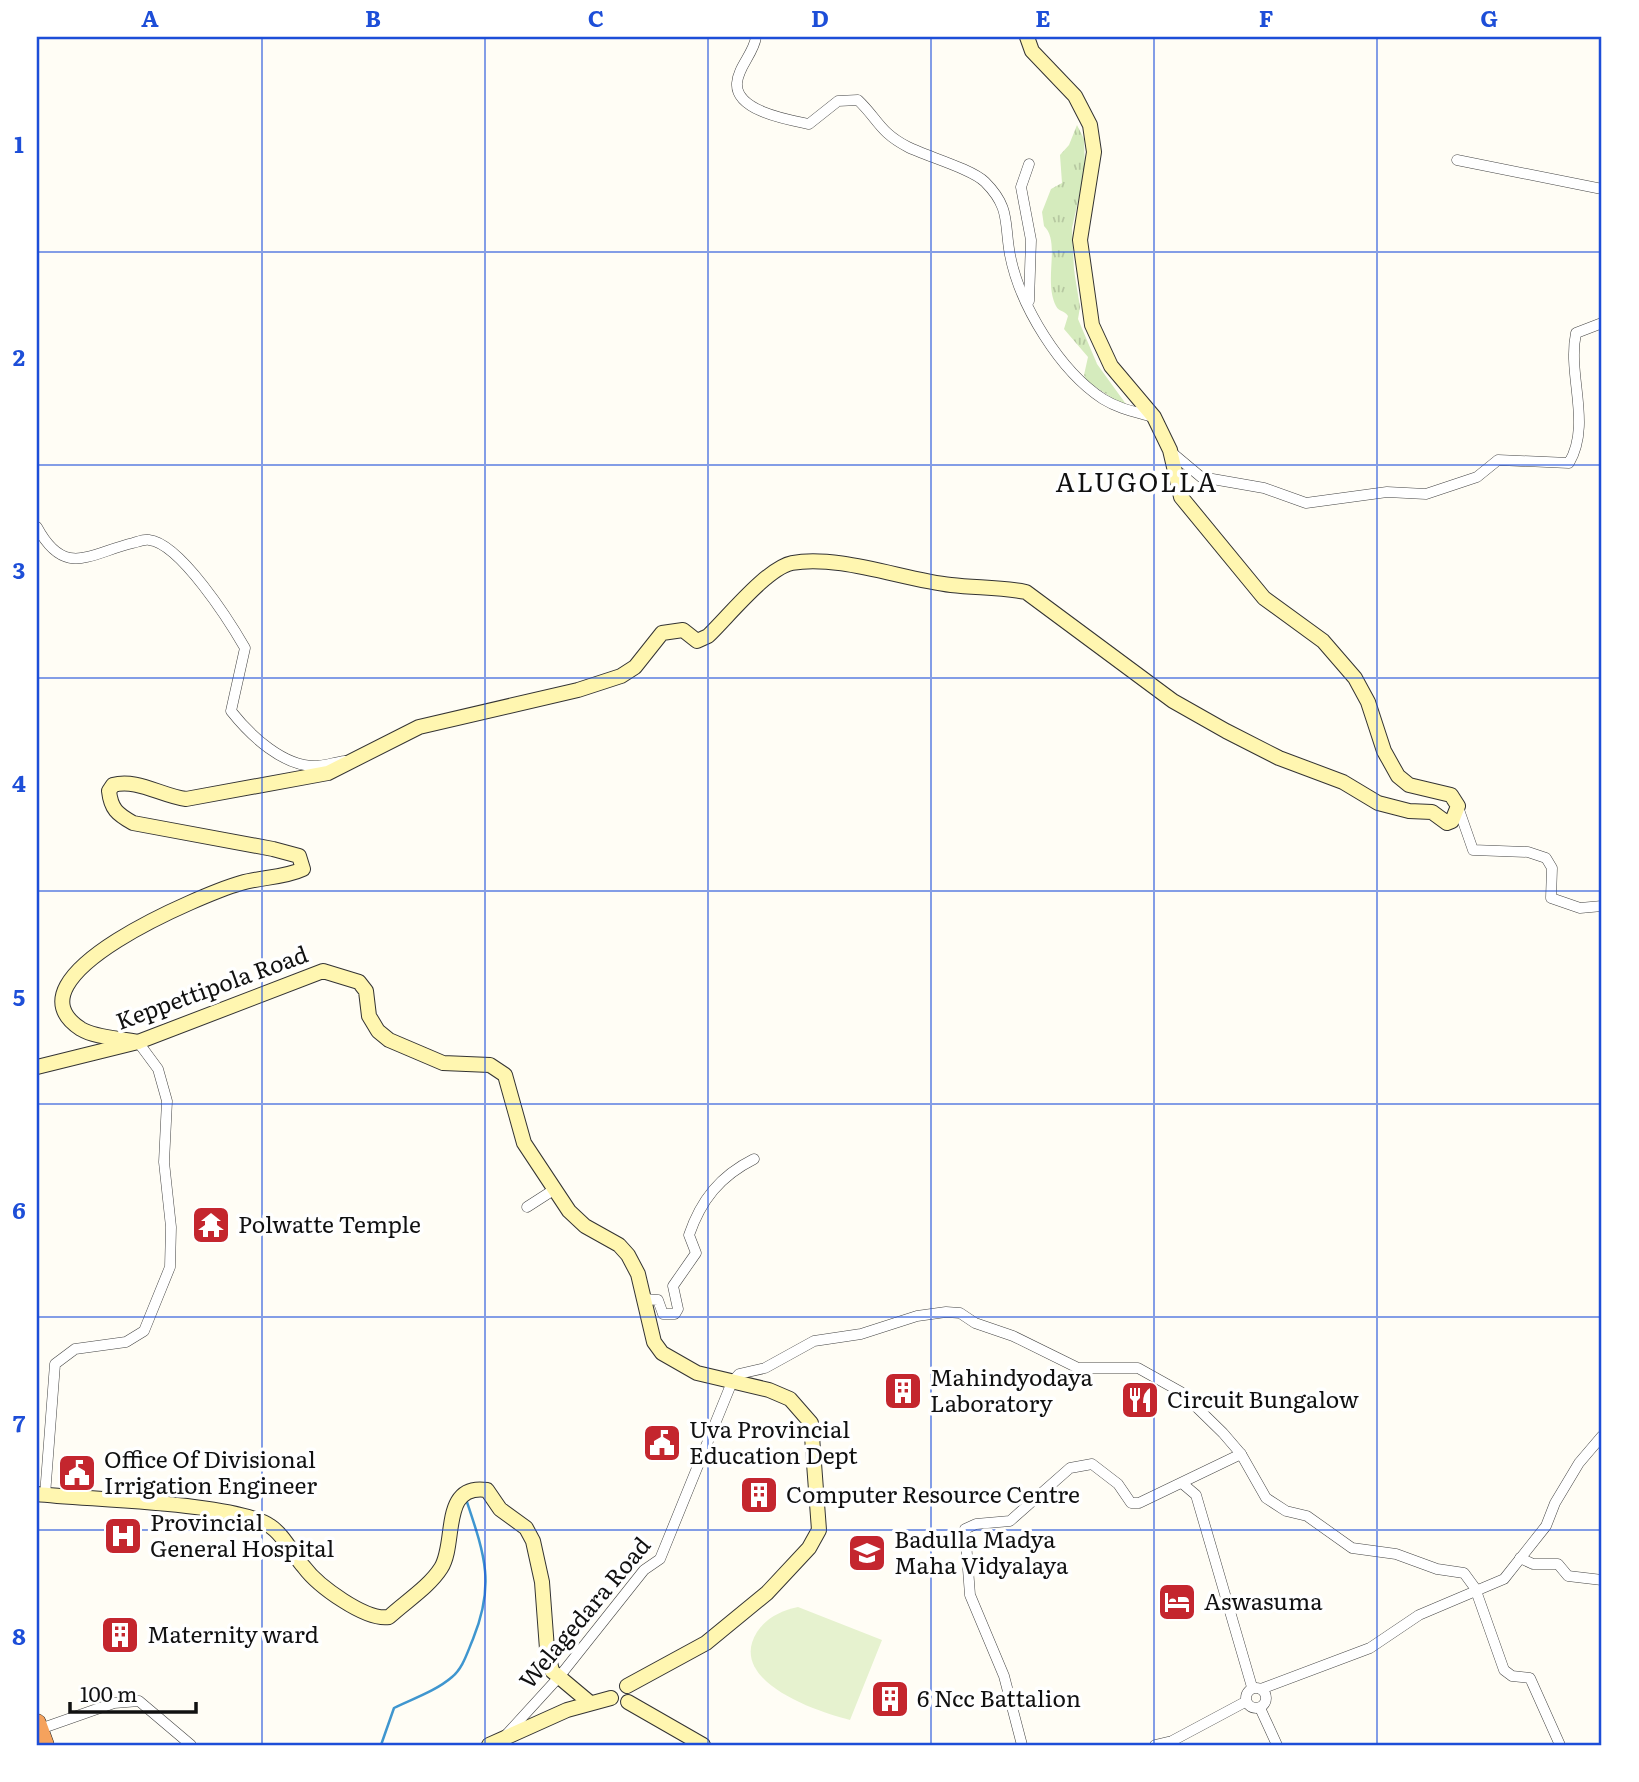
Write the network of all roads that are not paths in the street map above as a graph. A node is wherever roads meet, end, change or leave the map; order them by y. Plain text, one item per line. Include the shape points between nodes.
1 (756, 37) edge
2 (1027, 37) edge
3 (1457, 160) dead end
4 (1029, 164) dead end
5 (1602, 189) edge
6 (1029, 305) junction
7 (1602, 323) edge
8 (1154, 417) junction
9 (1170, 450) junction
10 (37, 527) edge
11 (360, 758) junction
12 (1458, 806) junction
13 (1602, 906) edge
14 (138, 1042) junction
15 (37, 1067) edge
16 (754, 1159) dead end
17 (555, 1189) junction
18 (527, 1207) dead end
19 (644, 1298) junction
20 (732, 1382) junction
21 (1602, 1436) edge
22 (1241, 1454) junction
23 (1183, 1484) junction
24 (41, 1494) edge
25 (1520, 1558) junction
26 (1602, 1580) edge
27 (1476, 1592) junction
28 (559, 1677) junction
29 (626, 1686) junction
30 (1261, 1687) junction
31 (611, 1698) junction
32 (589, 1702) junction
33 (628, 1702) junction
34 (1245, 1702) junction
35 (1260, 1708) junction
36 (41, 1732) edge
37 (497, 1742) edge
38 (191, 1745) edge
39 (703, 1745) edge
40 (1022, 1745) edge
41 (1156, 1745) edge
42 (1276, 1745) edge
43 (1560, 1745) edge

1 - 6 street via 737,82 740,96 750,105 809,124 838,100 858,100 879,129 983,180 1006,211 1010,256
2 - 8 main road via 1032,51 1075,96 1090,125 1094,152 1080,240 1092,325 1111,366
3 - 5 street
4 - 6 street via 1021,187 1031,240
6 - 8 street via 1047,341 1075,377 1121,408
7 - 9 street via 1576,333 1572,356 1579,446 1569,463 1498,460 1477,477 1426,494 1387,492 1306,503 1264,488 1201,477
8 - 9 main road
9 - 12 main road via 1188,509 1264,598 1323,641 1355,678 1398,776 1409,785 1451,795
10 - 11 street via 48,549 68,558 88,559 149,540 166,548 222,608 245,648 231,711 246,730 287,758 315,766
11 - 12 main road via 419,727 621,676 635,667 662,633 683,630 697,640 708,636 774,571 792,563 835,564 952,585 1026,592 1172,701 1279,758 1343,782 1378,803 1432,812 1447,822 1452,821
11 - 14 main road via 328,773 186,799 134,784 113,786 109,791 111,806 132,823 273,849 299,856 303,869 242,882 150,919 86,960 62,991 72,1022 88,1033
12 - 13 street via 1473,850 1528,852 1546,858 1552,868 1551,898 1580,908
14 - 15 main road, Keppettipola Road
14 - 17 main road, Keppettipola Road via 323,971 347,976 366,991 369,1016 389,1040 443,1063 490,1065 505,1074 524,1143
14 - 24 street via 158,1069 167,1101 164,1162 170,1267 144,1331 126,1342 75,1349 55,1364
16 - 19 street via 730,1172 697,1209 689,1236 696,1253 673,1286 675,1314 663,1314 658,1300
17 - 18 street
17 - 19 main road, Keppettipola Road via 584,1226 628,1255
19 - 20 main road, Keppettipola Road via 654,1342 662,1353 697,1373
20 - 22 street via 738,1374 765,1368 814,1341 861,1334 917,1316 960,1313 1078,1368 1138,1368 1181,1392
20 - 28 street, Welagedara Road via 660,1559 644,1570
20 - 29 main road, Keppettipola Road via 790,1399 811,1423 819,1530 794,1566 706,1643
21 - 25 street via 1579,1463 1546,1526
22 - 23 street
22 - 27 street via 1266,1499 1286,1511 1307,1516 1352,1549 1464,1573
23 - 30 street via 1196,1495 1244,1665
23 - 40 street via 1131,1503 1105,1471 1084,1464 1055,1478 1010,1521 965,1529 970,1595 1004,1676
24 - 28 main road via 202,1509 262,1520 274,1528 320,1584 365,1615 382,1618 389,1617 443,1565 454,1506 461,1496 475,1488 487,1490 500,1509 526,1528 533,1541 542,1582 547,1649 552,1671
25 - 26 street via 1533,1564 1558,1564 1568,1576
25 - 27 street via 1504,1579
27 - 30 street via 1419,1615 1370,1647
27 - 43 street via 1504,1670 1530,1678
28 - 32 main road
28 - 37 street, Welagedara Road
29 - 31 main road via 616,1685
29 - 33 main road via 631,1692
30 - 34 street
30 - 35 street via 1266,1697
31 - 32 main road
31 - 33 main road via 618,1704
32 - 37 main road
33 - 39 main road
34 - 35 street via 1253,1709
34 - 41 street
35 - 42 street
36 - 38 street via 114,1703 139,1701

